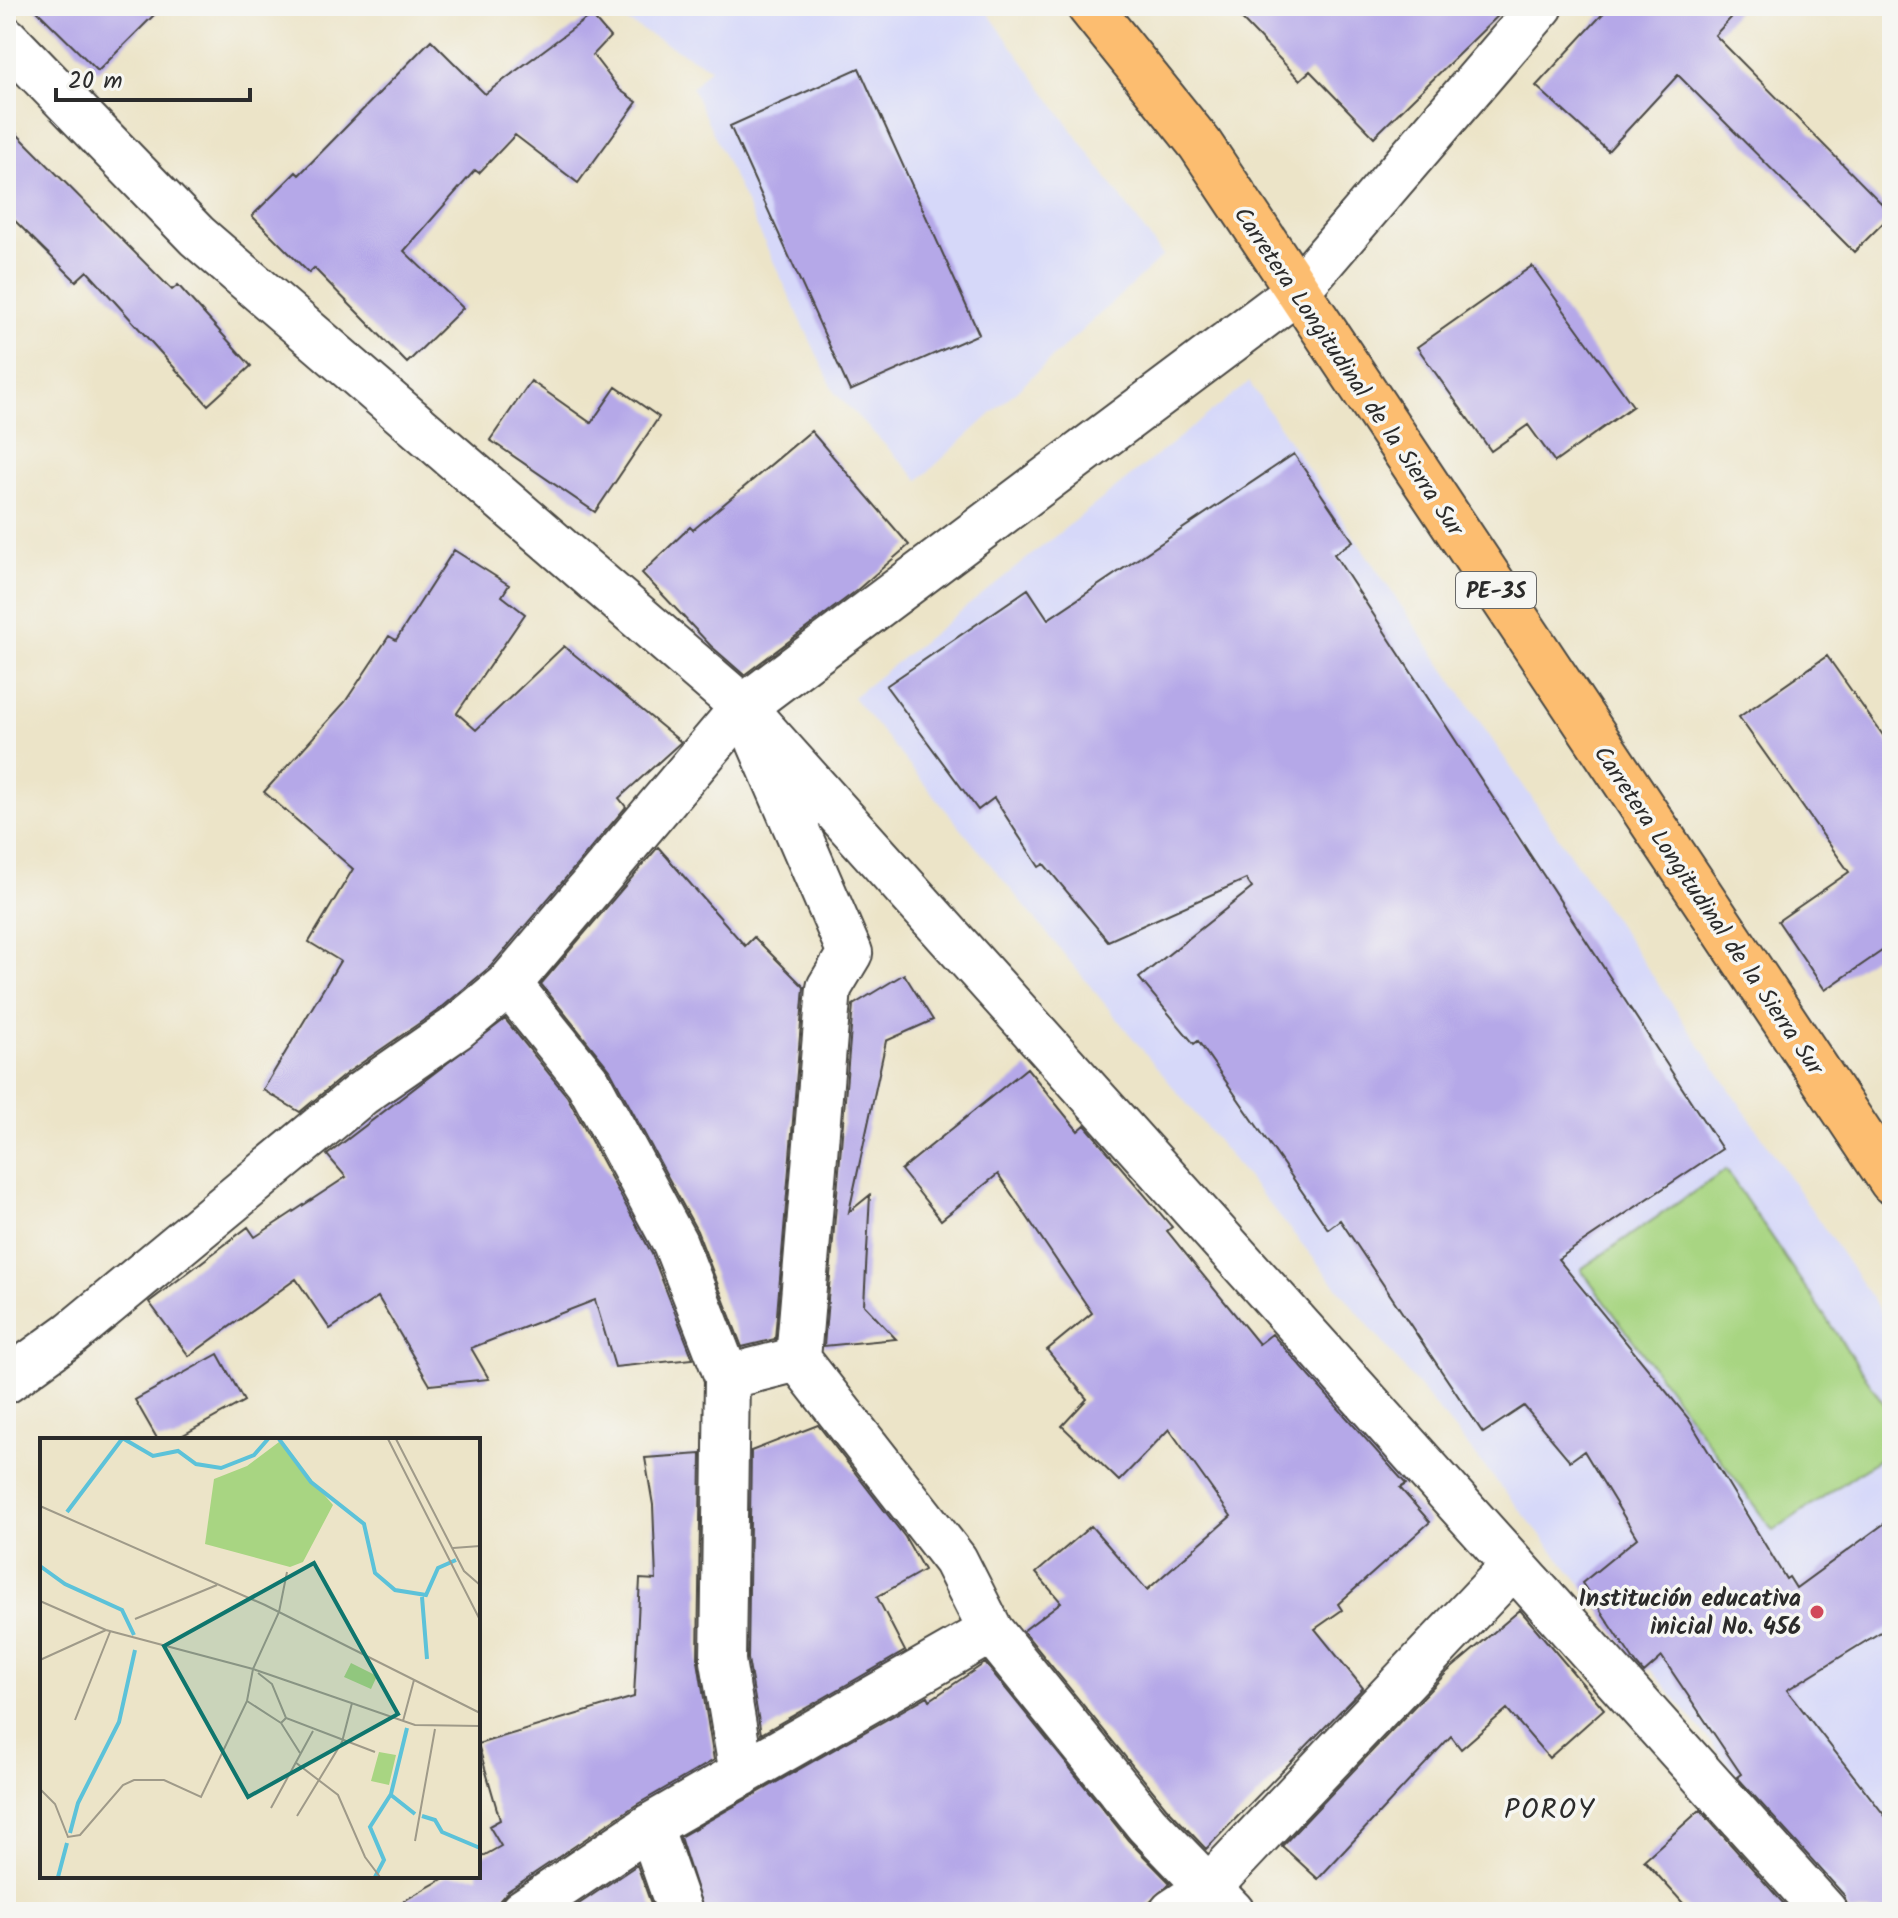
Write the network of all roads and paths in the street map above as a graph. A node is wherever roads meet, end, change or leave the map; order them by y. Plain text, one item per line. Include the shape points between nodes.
1 (1089, 6) edge
2 (1541, 6) edge
3 (6, 39) edge
4 (1296, 292) junction
5 (743, 707) junction
6 (509, 984) junction
7 (1892, 1182) edge
8 (798, 1359) junction
9 (727, 1377) junction
10 (6, 1381) edge
11 (1512, 1567) junction
12 (991, 1631) junction
13 (742, 1774) junction
14 (650, 1826) junction
15 (1220, 1900) edge
16 (522, 1912) edge
17 (680, 1912) edge
18 (1172, 1912) edge
19 (1825, 1912) edge

1 - 4 highway, Carretera Longitudinal de la Sierra Sur / PE-3S via 1200,144
2 - 4 street
3 - 5 street via 197,236
4 - 5 street
4 - 7 highway, Carretera Longitudinal de la Sierra Sur / PE-3S
5 - 6 street
5 - 8 street via 850,953 829,988
5 - 11 street
6 - 9 street via 588,1082 675,1243
6 - 10 street via 361,1094 72,1333
8 - 9 street
8 - 12 street via 955,1560
9 - 13 street via 723,1661
11 - 15 street
11 - 19 street
12 - 13 street
12 - 15 street via 1147,1824
13 - 14 street
14 - 16 street
14 - 17 street
15 - 18 street

